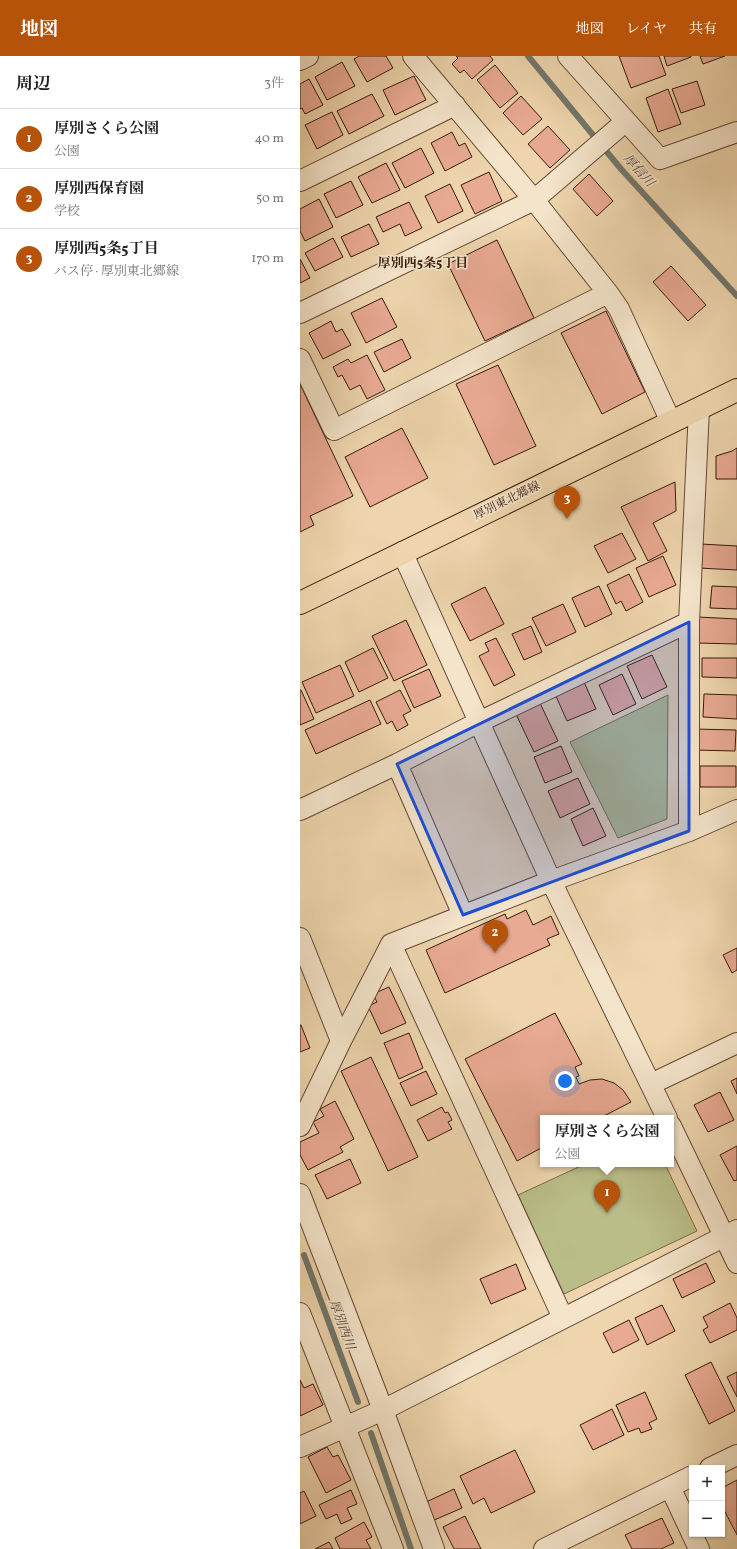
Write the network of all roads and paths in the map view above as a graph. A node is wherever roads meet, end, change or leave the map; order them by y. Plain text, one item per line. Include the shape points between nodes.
1 (308, 56) edge
2 (413, 56) edge
3 (568, 56) edge
4 (300, 60) edge
5 (456, 105) junction
6 (618, 128) junction
7 (737, 132) edge
8 (300, 181) edge
9 (534, 200) junction
10 (608, 293) junction
11 (300, 313) edge
12 (300, 359) edge
13 (737, 390) edge
14 (699, 409) junction
15 (671, 422) junction
16 (402, 552) junction
17 (300, 603) edge
18 (689, 622) junction
19 (479, 722) junction
20 (397, 764) junction
21 (300, 810) edge
22 (737, 810) edge
23 (689, 831) junction
24 (552, 881) junction
25 (463, 915) junction
26 (300, 938) edge
27 (391, 944) junction
28 (341, 1041) junction
29 (737, 1043) edge
30 (651, 1084) junction
31 (666, 1115) edge
32 (300, 1126) edge
33 (674, 1131) edge
34 (300, 1194) edge
35 (731, 1233) edge
36 (308, 1239) edge
37 (737, 1263) edge
38 (300, 1313) edge
39 (563, 1318) junction
40 (383, 1410) junction
41 (345, 1426) junction
42 (300, 1447) edge
43 (737, 1455) edge
44 (716, 1465) edge
45 (689, 1478) edge
46 (670, 1487) junction
47 (550, 1548) edge
48 (393, 1549) edge
49 (434, 1549) edge
50 (699, 1549) edge

1 - 4 street
2 - 5 street
3 - 6 street
5 - 8 street
5 - 9 street
6 - 7 street via 660,159
6 - 9 street
9 - 10 street
9 - 11 street
10 - 12 street via 334,430
10 - 15 street via 619,309
13 - 14 main road, 厚別東北郷線
14 - 15 main road, 厚別東北郷線
14 - 18 street
15 - 16 main road, 厚別東北郷線
16 - 17 main road, 厚別東北郷線
16 - 19 street
18 - 19 street
18 - 23 street
19 - 20 street
19 - 24 street
20 - 21 street
20 - 25 street
22 - 23 street
23 - 24 street
24 - 25 street
24 - 30 street
25 - 27 street
26 - 28 street
27 - 28 street
27 - 39 street
28 - 32 street
29 - 30 street
30 - 31 street
33 - 35 street
34 - 36 street
35 - 37 street
35 - 39 street
36 - 40 street
38 - 41 street
39 - 40 street
40 - 41 street
40 - 49 street
41 - 42 street
41 - 48 street
43 - 44 street
45 - 46 street
46 - 47 street
46 - 50 street

